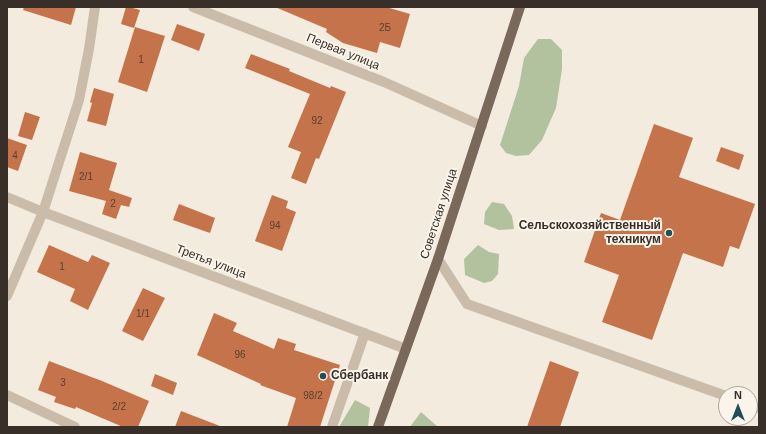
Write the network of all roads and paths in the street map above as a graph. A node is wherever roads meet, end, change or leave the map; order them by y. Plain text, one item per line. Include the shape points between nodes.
1 (95, 7) edge
2 (193, 7) edge
3 (520, 7) edge
4 (482, 126) junction
5 (7, 197) edge
6 (43, 212) junction
7 (438, 259) junction
8 (7, 296) edge
9 (364, 333) junction
10 (406, 349) junction
11 (718, 393) edge
12 (7, 395) edge
13 (75, 427) edge
14 (332, 427) edge
15 (378, 427) edge

1 - 6 street via 79,100
2 - 4 street, Первая улица via 384,82
3 - 4 main road, Советская улица
4 - 7 main road, Советская улица
5 - 6 street, Третья улица
6 - 8 street
6 - 9 street, Третья улица
7 - 10 main road, Советская улица
7 - 11 street via 467,304
9 - 10 street, Третья улица
9 - 14 street
10 - 15 main road, Советская улица
12 - 13 street

